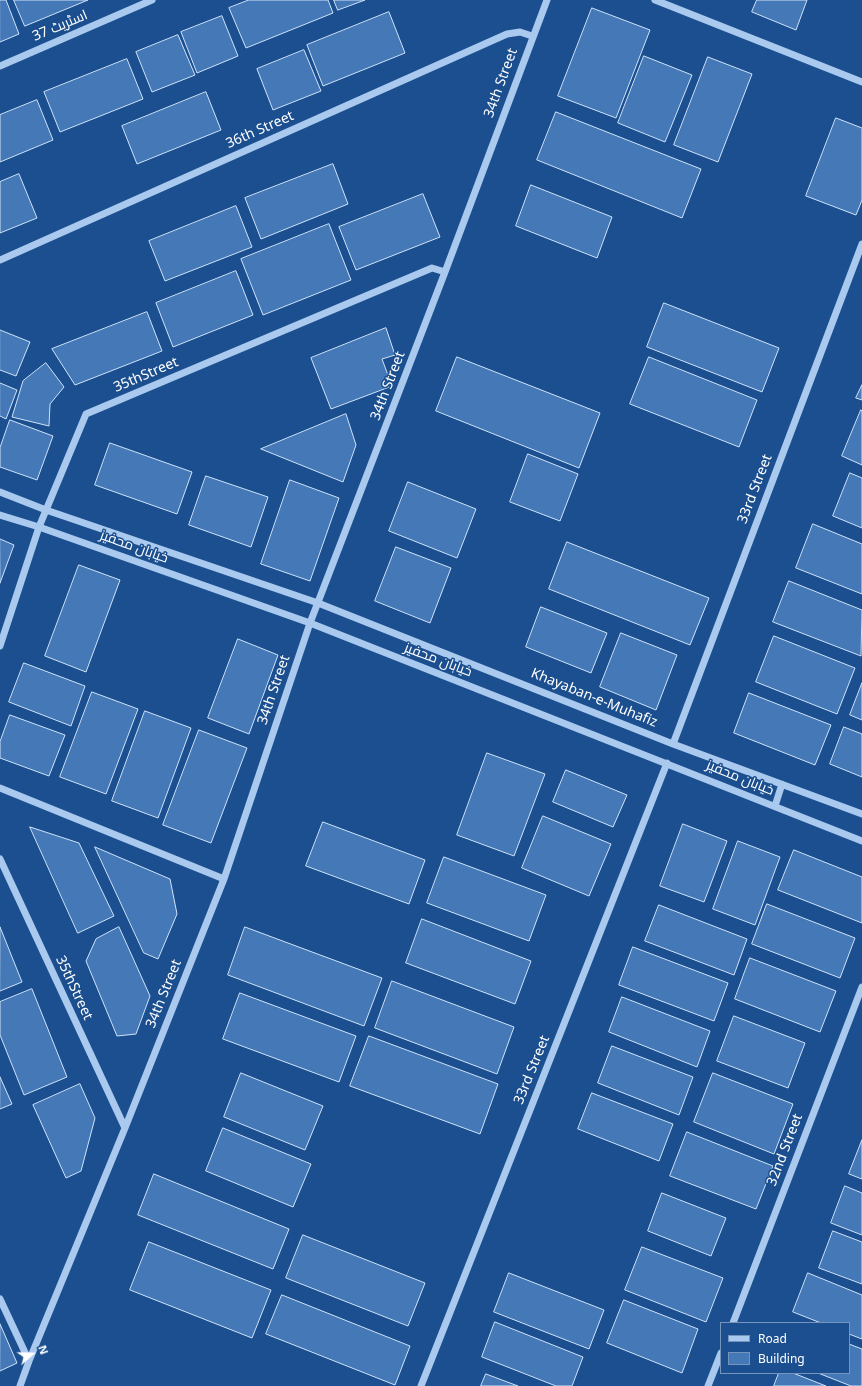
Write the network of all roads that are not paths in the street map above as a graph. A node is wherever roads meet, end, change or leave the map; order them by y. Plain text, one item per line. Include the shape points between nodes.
1 (152, 0) edge
2 (546, 0) edge
3 (655, 0) edge
4 (532, 36) junction
5 (0, 66) edge
6 (862, 82) edge
7 (862, 244) edge
8 (0, 260) edge
9 (445, 272) junction
10 (0, 492) edge
11 (46, 510) junction
12 (0, 515) edge
13 (39, 527) junction
14 (318, 603) junction
15 (310, 624) junction
16 (0, 646) edge
17 (673, 744) junction
18 (667, 763) junction
19 (782, 784) junction
20 (0, 788) edge
21 (775, 806) junction
22 (862, 814) edge
23 (862, 841) edge
24 (0, 859) edge
25 (224, 880) junction
26 (862, 987) edge
27 (125, 1128) junction
28 (0, 1299) edge
29 (733, 1322) edge
30 (720, 1356) edge
31 (29, 1361) junction
32 (20, 1386) edge
33 (421, 1386) edge
34 (708, 1386) edge

1 - 5 street, اسٹریٹ 37
2 - 4 street, 34th Street
3 - 6 street
4 - 8 street, 36th Street via 520,32 507,34
4 - 9 street, 34th Street
7 - 17 street, 33rd Street
9 - 11 street, 35thStreet via 432,268 86,414
9 - 14 street, 34th Street
10 - 11 street, خیابان محفیز
11 - 13 street, 35thStreet
11 - 14 street, خیابان محفیز
12 - 13 street, خیابان محفیز
13 - 15 street, خیابان محفیز
13 - 16 street, 35thStreet
14 - 15 street, 34th Street
14 - 17 street, Khayaban-e-Muhafiz
15 - 18 street, خیابان محفیز
15 - 25 street, 34th Street
17 - 19 street, Khayaban-e-Muhafiz
18 - 21 street, خیابان محفیز
18 - 33 street, 33rd Street
19 - 21 street
19 - 22 street, Khayaban-e-Muhafiz
20 - 25 street
21 - 23 street, خیابان محفیز
24 - 27 street, 35thStreet
25 - 27 street, 34th Street
26 - 29 street, 32nd Street
27 - 31 street, 34th Street
28 - 31 street
30 - 34 street
31 - 32 street, 34th Street

